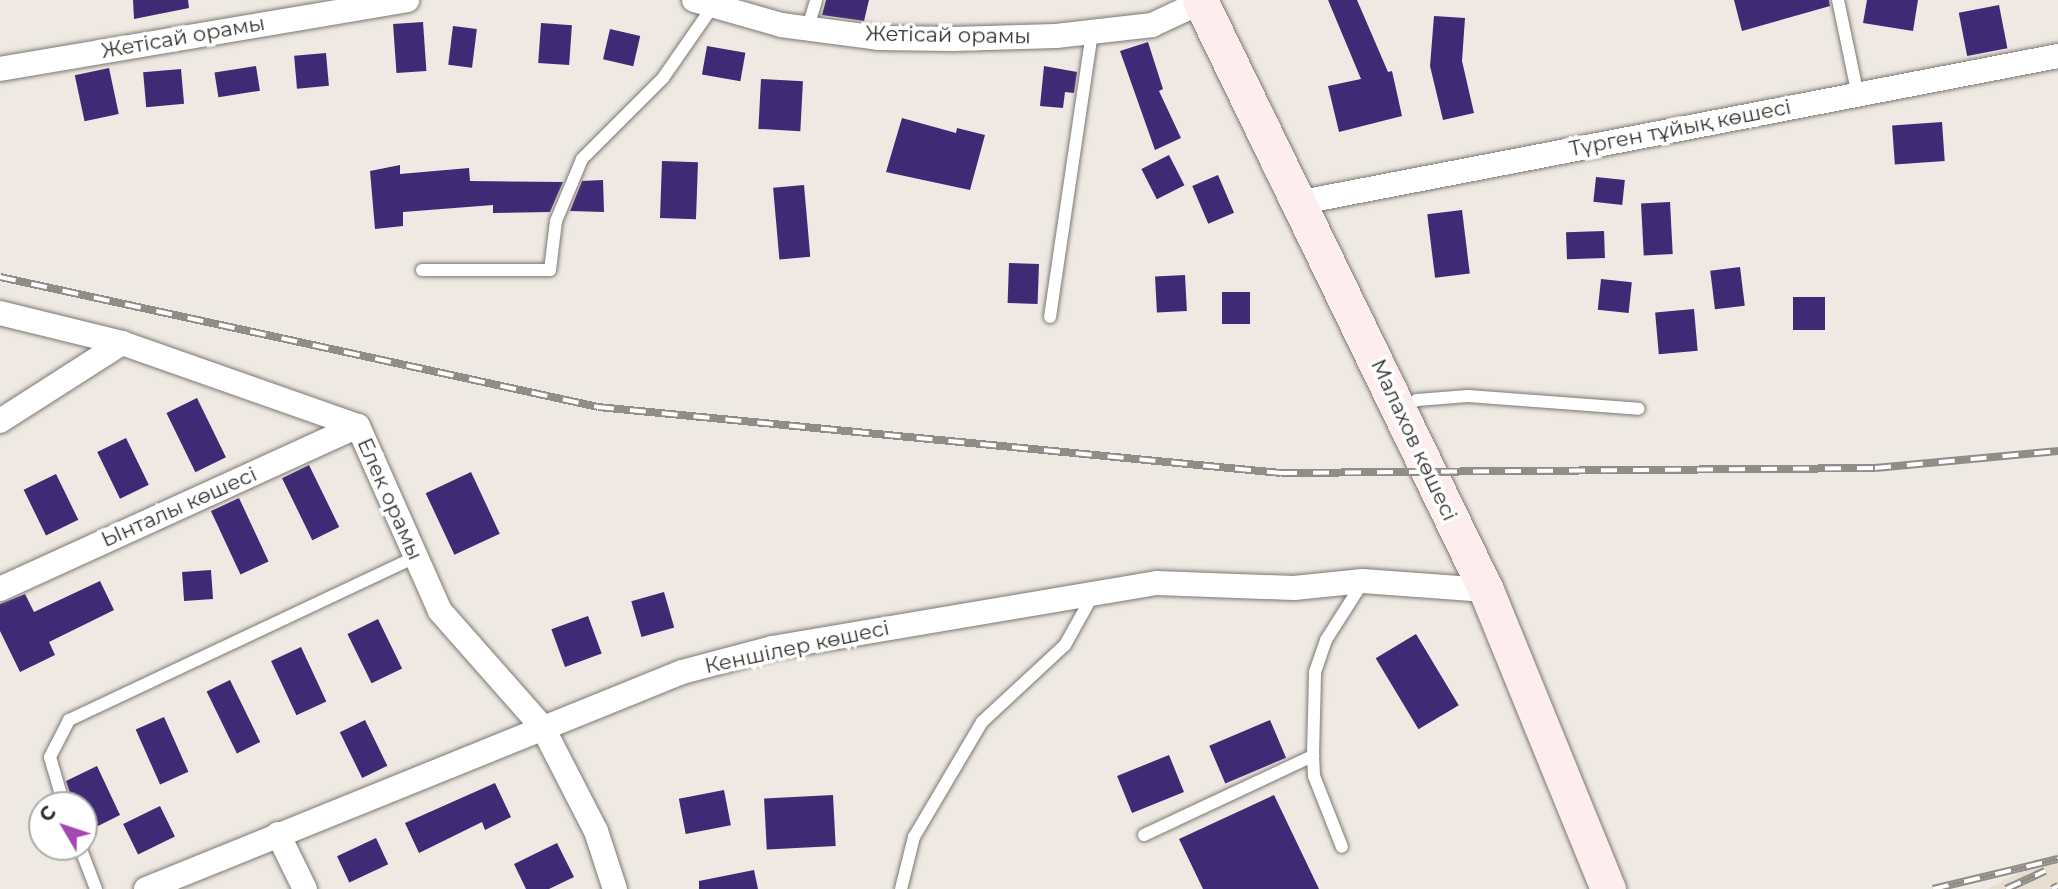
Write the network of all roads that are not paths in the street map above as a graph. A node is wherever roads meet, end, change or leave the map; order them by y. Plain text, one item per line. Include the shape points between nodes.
1 (407, 0) edge
2 (816, 0) edge
3 (1838, 0) edge
4 (1200, 1) edge
5 (704, 3) edge
6 (808, 27) junction
7 (1092, 32) junction
8 (2058, 55) edge
9 (0, 69) edge
10 (1857, 91) junction
11 (1302, 202) junction
12 (422, 271) dead end
13 (0, 313) edge
14 (1050, 317) dead end
15 (122, 343) junction
16 (1639, 409) dead end
17 (1398, 410) junction
18 (0, 421) edge
19 (358, 426) junction
20 (416, 556) junction
21 (1363, 581) junction
22 (0, 589) edge
23 (1486, 590) junction
24 (1094, 593) junction
25 (544, 728) junction
26 (1313, 756) junction
27 (60, 791) edge
28 (278, 834) junction
29 (1144, 835) dead end
30 (1342, 847) dead end
31 (85, 861) edge
32 (96, 889) edge
33 (146, 889) edge
34 (305, 889) edge
35 (615, 889) edge
36 (901, 889) edge
37 (1608, 889) edge

1 - 9 street, Жетісай орамы
2 - 6 lane
3 - 10 lane
4 - 7 street, Жетісай орамы via 1152,25
4 - 11 main road, Малахов көшесі
5 - 6 street, Жетісай орамы via 781,25
5 - 12 lane via 663,78 582,159 556,221 550,270
6 - 7 street, Жетісай орамы via 878,38
7 - 14 lane
8 - 10 street, Түрген тұйық көшесі
10 - 11 street, Түрген тұйық көшесі
11 - 17 main road, Малахов көшесі
13 - 15 street, Елек орамы
15 - 18 street
15 - 19 street, Елек орамы
16 - 17 lane via 1468,396 1417,400
17 - 23 main road, Малахов көшесі
19 - 20 street, Елек орамы
19 - 22 street, Ынталы көшесі
20 - 25 street, Елек орамы via 440,611
20 - 27 lane via 69,720 50,757
21 - 23 street, Кеншілер көшесі
21 - 24 street, Кеншілер көшесі via 1294,588 1157,583
21 - 26 lane via 1326,640 1315,672
23 - 37 main road, Малахов көшесі
24 - 25 street, Кеншілер көшесі via 772,648 682,672
24 - 36 lane via 1065,645 982,722 914,837
25 - 28 street, Кеншілер көшесі
25 - 35 street, Елек орамы via 596,831
26 - 29 lane
26 - 30 lane via 1314,776
28 - 33 street, Кеншілер көшесі
28 - 34 street
31 - 32 lane

